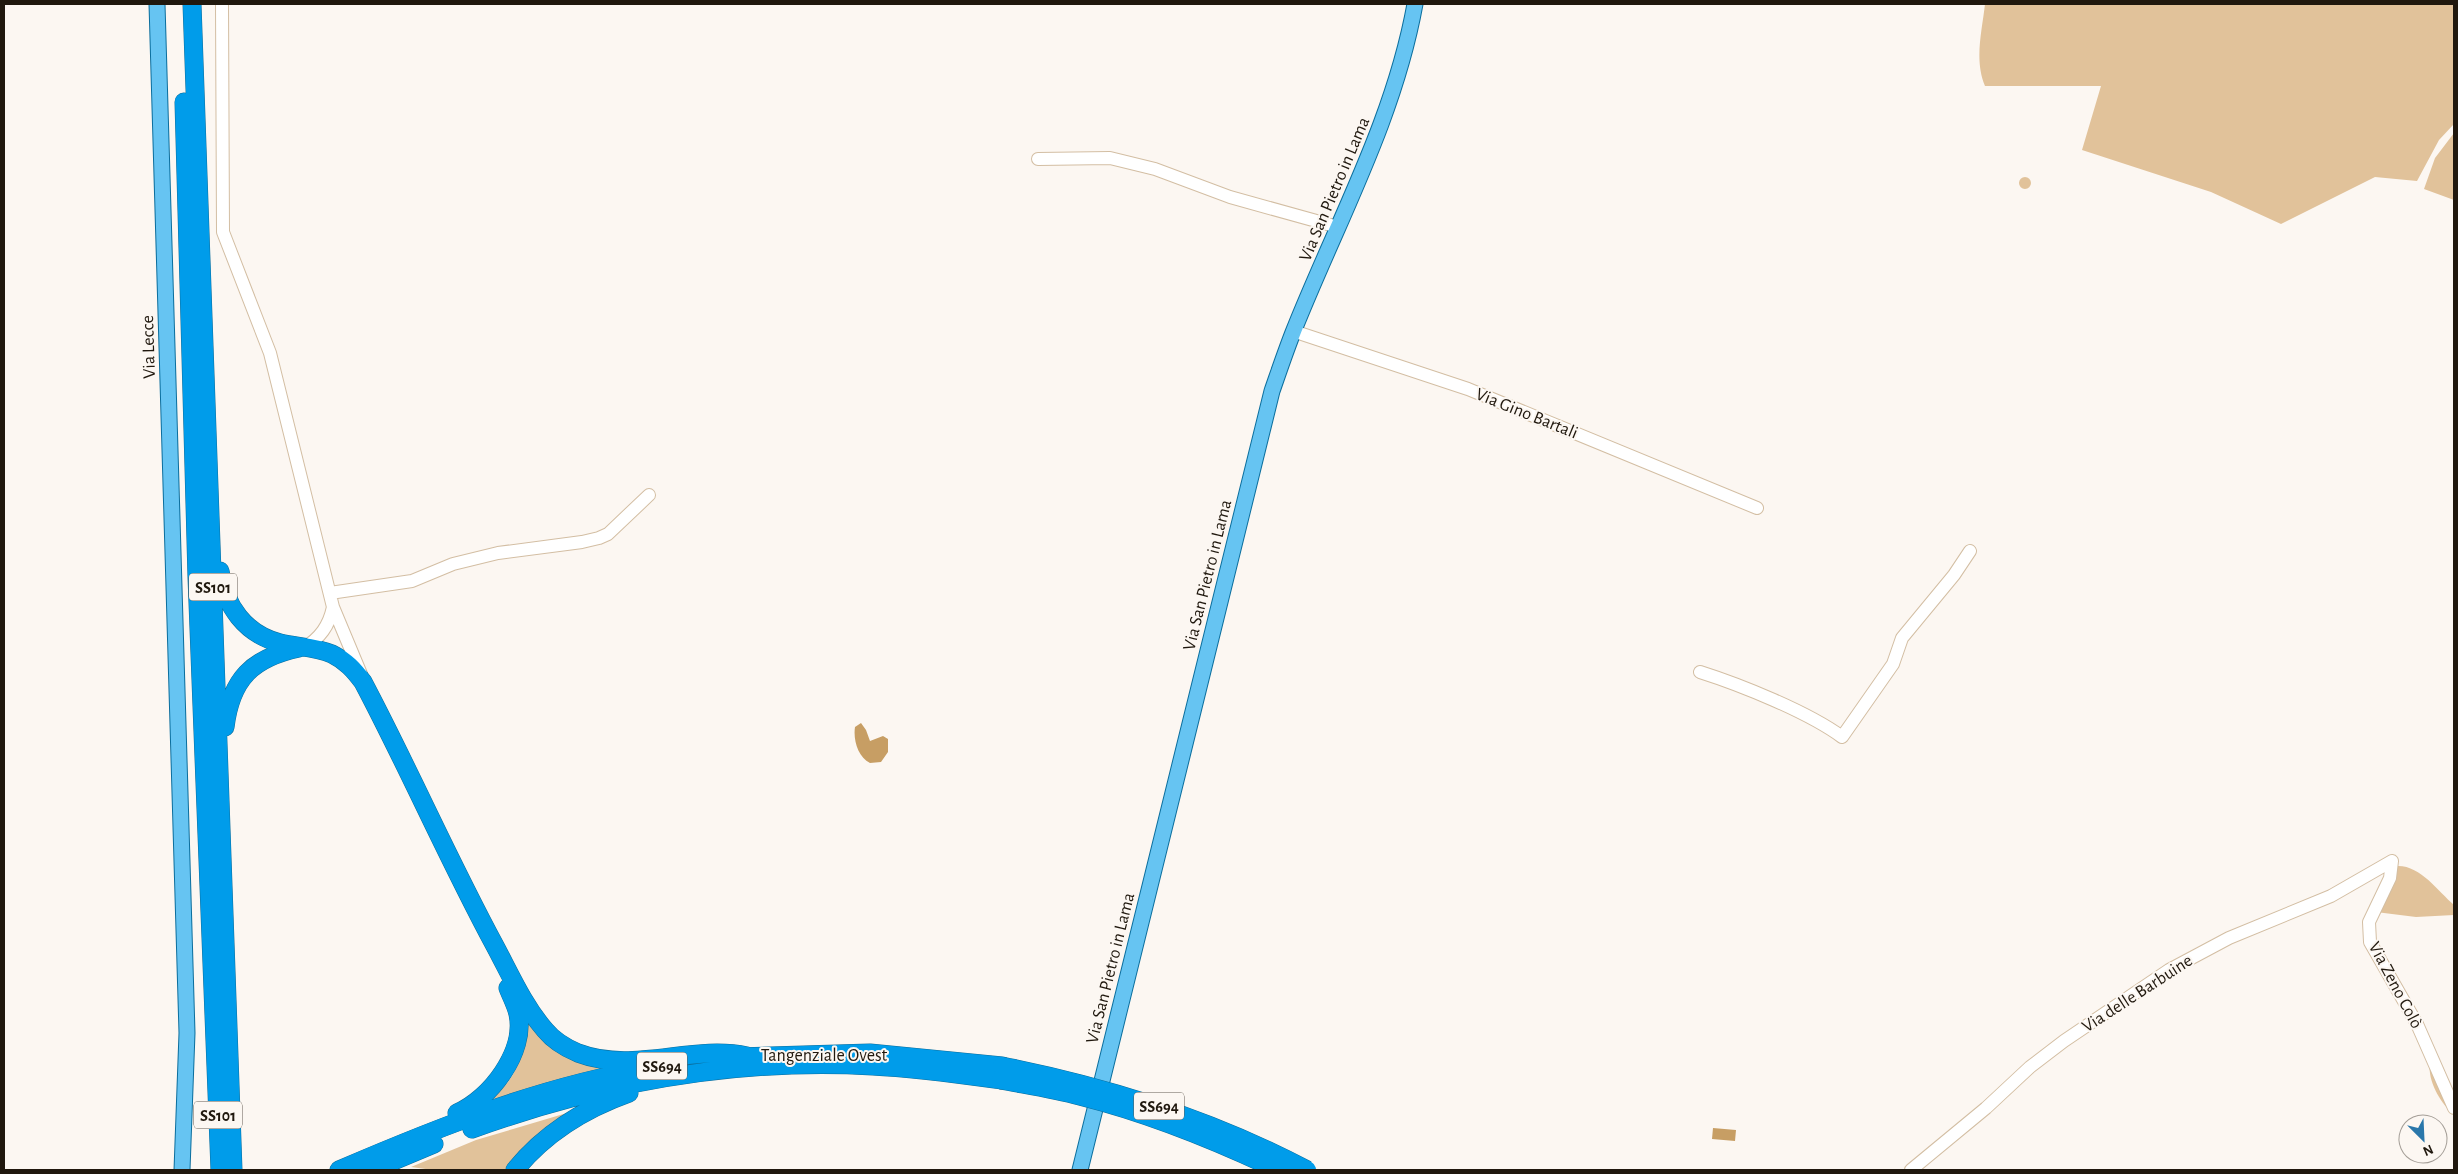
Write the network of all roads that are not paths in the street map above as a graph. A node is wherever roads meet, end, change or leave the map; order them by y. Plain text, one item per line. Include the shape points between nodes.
1 (157, 4) edge
2 (180, 4) edge
3 (192, 4) edge
4 (222, 4) edge
5 (1415, 4) edge
6 (1038, 159) dead end
7 (1338, 227) junction
8 (1293, 332) junction
9 (208, 441) junction
10 (649, 495) dead end
11 (1757, 508) dead end
12 (1970, 551) dead end
13 (330, 593) junction
14 (333, 607) junction
15 (304, 648) junction
16 (1700, 672) dead end
17 (372, 700) junction
18 (222, 860) junction
19 (2392, 862) joint
20 (488, 934) junction
21 (747, 1056) junction
22 (773, 1067) junction
23 (1001, 1073) junction
24 (2454, 1108) edge
25 (343, 1168) edge
26 (182, 1170) edge
27 (220, 1170) edge
28 (233, 1170) edge
29 (372, 1170) edge
30 (515, 1170) edge
31 (1080, 1170) edge
32 (1278, 1170) edge
33 (1308, 1170) edge
34 (1910, 1170) edge

1 - 26 main road, Via Lecce via 187,1033
2 - 27 highway, SS101
3 - 9 highway, SS101
4 - 13 street via 223,232 270,353
5 - 7 main road, Via San Pietro in Lama via 1388,108
6 - 7 street via 1110,158 1154,169 1230,197
7 - 8 main road, Via San Pietro in Lama
8 - 11 street, Via Gino Bartali via 1468,389
8 - 31 main road, Via San Pietro in Lama via 1272,391 1255,455
9 - 15 highway via 214,462 224,594 249,628 271,640
9 - 18 highway, SS101
10 - 13 street via 608,534 599,538 498,552 453,564 412,581
12 - 16 street via 1902,638 1893,664 1842,737 1831,728 1793,710
13 - 14 street
14 - 15 street via 321,635
14 - 17 street
15 - 17 highway via 330,654 347,664 363,682
15 - 18 highway via 276,654 255,664 234,688 224,728 225,845
17 - 20 highway
18 - 28 highway, SS101
19 - 24 street, Via Zeno Colò via 2390,878 2369,922 2370,942 2420,1031
19 - 34 street, Via delle Barbuine via 2331,896 2229,938 2169,970 2030,1067
20 - 21 highway via 535,1017 566,1048 608,1060 654,1060 718,1053
20 - 25 highway via 518,1014 517,1036 507,1066 490,1090 471,1106
21 - 23 highway, Tangenziale Ovest / SS694 via 870,1053
21 - 25 highway, Tangenziale Ovest / SS694 via 679,1063 571,1085 488,1111
22 - 23 highway, Tangenziale Ovest / SS694 via 871,1066
22 - 29 highway, Tangenziale Ovest / SS694 via 658,1078 566,1099 441,1140
22 - 30 highway via 678,1082 611,1100 563,1125 543,1140
23 - 32 highway, Tangenziale Ovest / SS694, bridge via 1142,1114
23 - 33 highway, Tangenziale Ovest / SS694, bridge via 1072,1081 1160,1106

